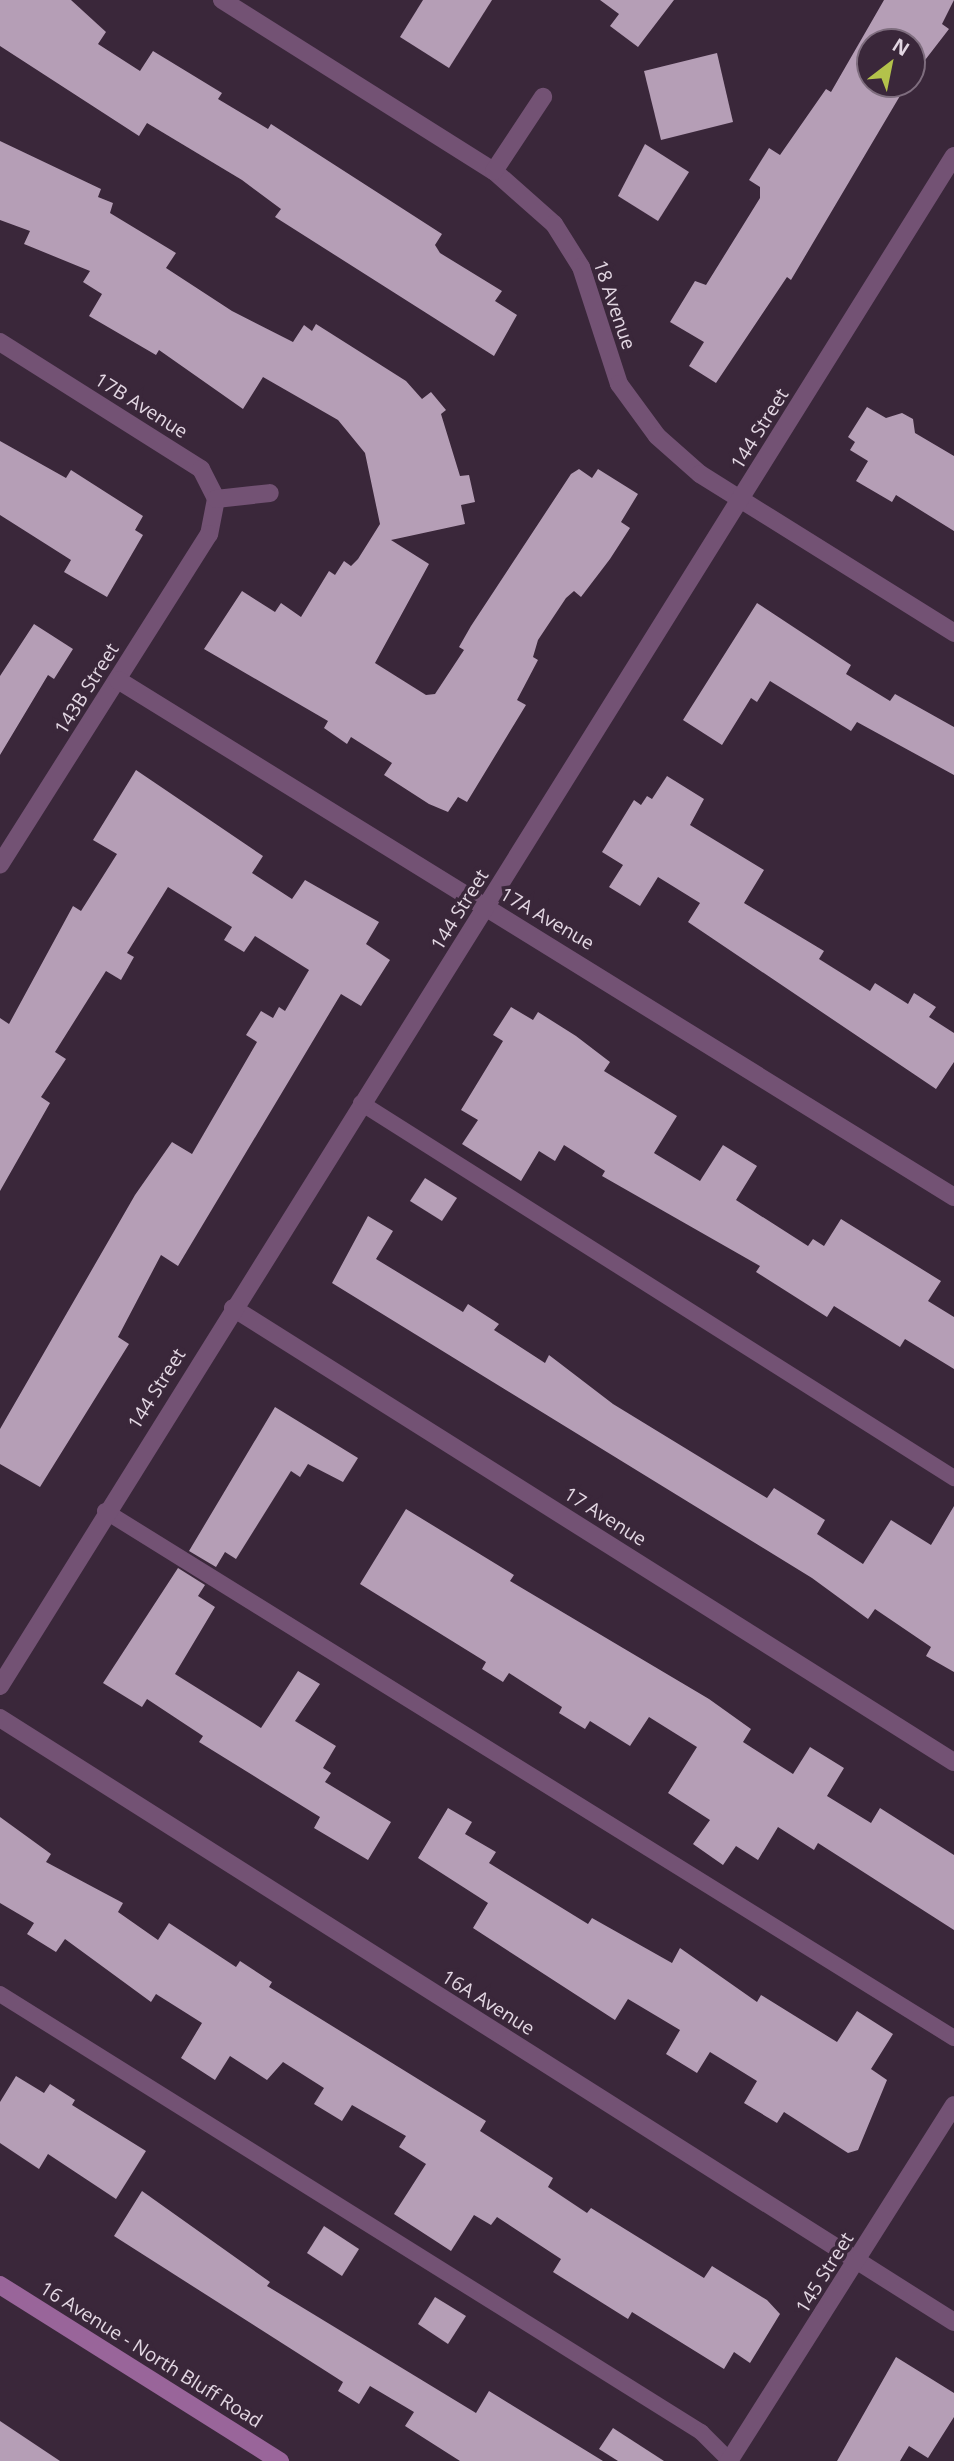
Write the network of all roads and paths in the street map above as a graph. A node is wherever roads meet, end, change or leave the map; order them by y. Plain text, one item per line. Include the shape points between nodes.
1 (222, 0) edge
2 (543, 97) dead end
3 (954, 156) edge
4 (494, 171) junction
5 (0, 342) edge
6 (270, 493) dead end
7 (216, 499) junction
8 (741, 500) junction
9 (954, 633) edge
10 (118, 680) junction
11 (3, 853) edge
12 (487, 908) junction
13 (361, 1103) junction
14 (954, 1197) edge
15 (233, 1308) junction
16 (954, 1478) edge
17 (106, 1511) junction
18 (0, 1686) edge
19 (0, 1718) edge
20 (954, 1762) edge
21 (0, 1994) edge
22 (954, 2038) edge
23 (954, 2105) edge
24 (857, 2261) junction
25 (0, 2285) edge
26 (954, 2322) edge
27 (280, 2461) edge
28 (730, 2461) edge

1 - 4 street, 18 Avenue
2 - 4 street
3 - 8 street, 144 Street
4 - 8 street, 18 Avenue via 554,224 581,267 619,384 657,436
5 - 7 street, 17B Avenue via 201,469
6 - 7 street
7 - 10 street, 143B Street via 209,534
8 - 9 street, 18 Avenue
8 - 12 street, 144 Street
10 - 11 street, 143B Street
10 - 12 street, 17A Avenue
12 - 13 street, 144 Street
12 - 14 street, 17A Avenue
13 - 15 street, 144 Street
13 - 16 lane
15 - 17 street, 144 Street
15 - 20 street, 17 Avenue
17 - 18 street, 144 Street
17 - 22 lane
19 - 24 street, 16A Avenue
21 - 28 lane via 701,2432
23 - 24 street, 145 Street
24 - 26 street, 16A Avenue
24 - 28 street, 145 Street
25 - 27 main road, 16 Avenue - North Bluff Road

